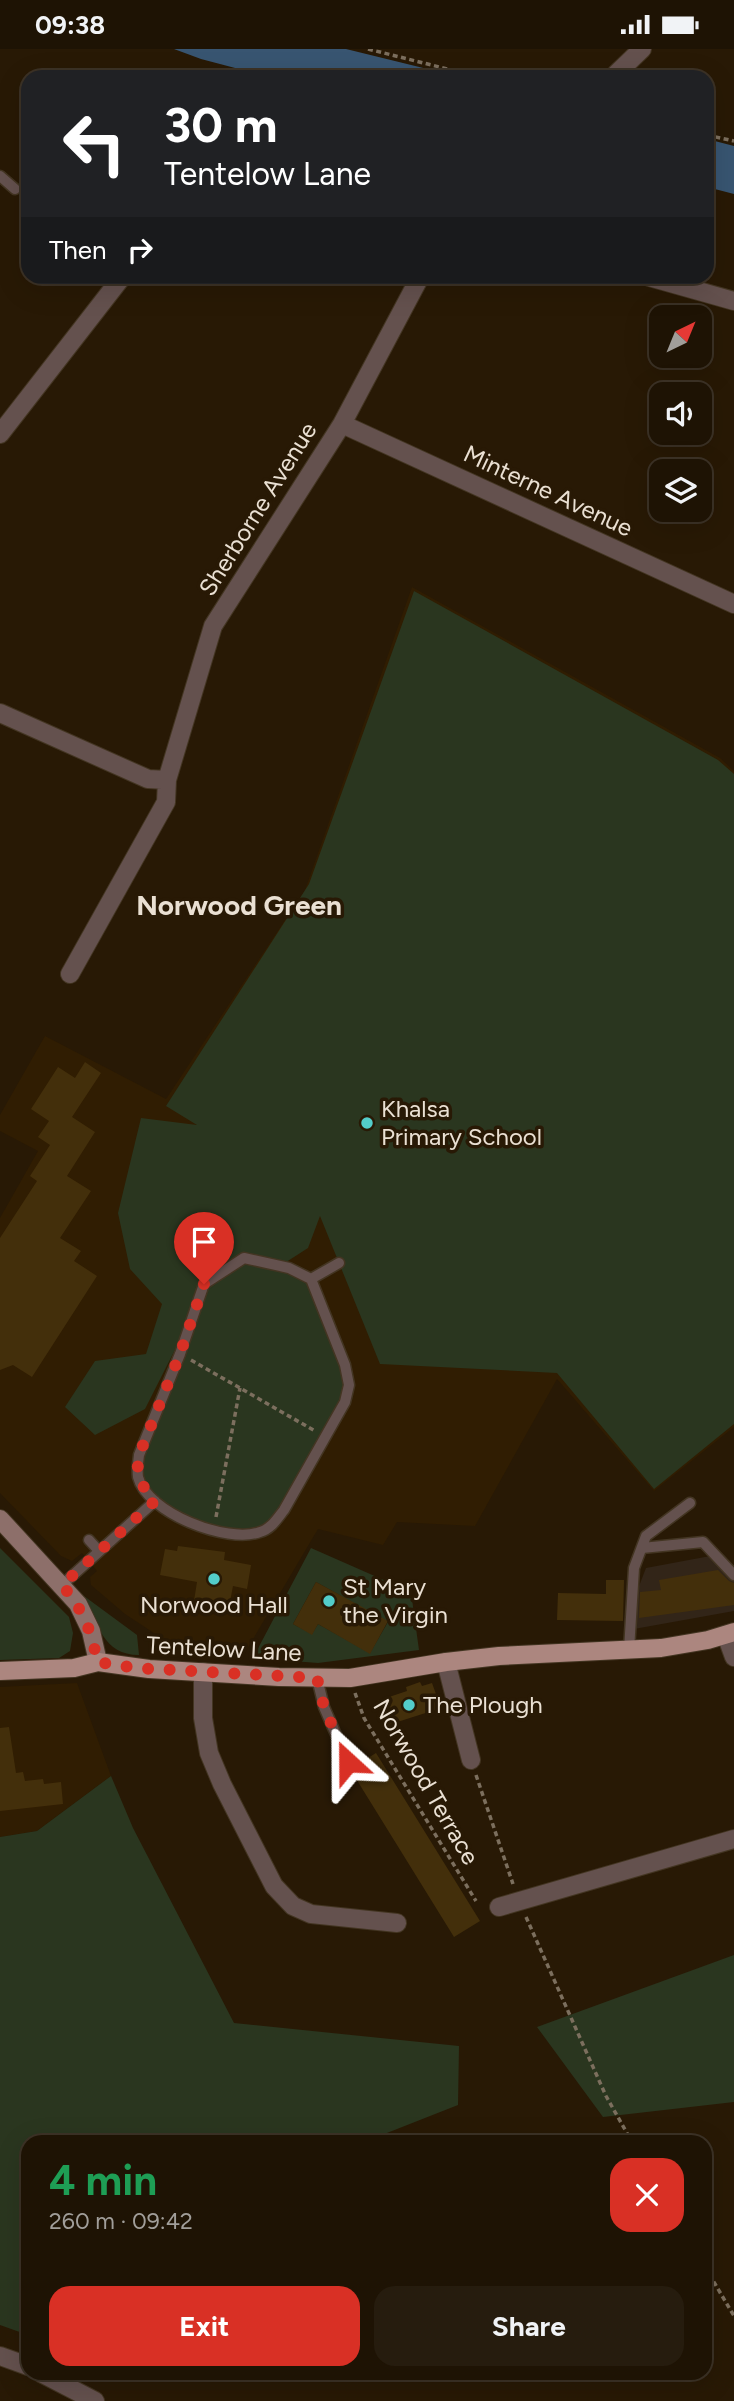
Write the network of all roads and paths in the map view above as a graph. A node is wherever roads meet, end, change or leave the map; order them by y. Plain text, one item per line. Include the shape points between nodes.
1 (368, 49) edge
2 (642, 49) edge
3 (451, 70) edge
4 (620, 70) edge
5 (714, 137) edge
6 (734, 141) edge
7 (0, 176) edge
8 (15, 189) dead end
9 (117, 284) edge
10 (416, 284) edge
11 (675, 284) edge
12 (734, 300) edge
13 (342, 424) junction
14 (0, 434) edge
15 (734, 604) edge
16 (0, 713) edge
17 (167, 780) junction
18 (70, 974) dead end
19 (339, 1263) dead end
20 (311, 1279) junction
21 (180, 1354) junction
22 (240, 1388) junction
23 (325, 1437) junction
24 (155, 1501) junction
25 (690, 1503) dead end
26 (0, 1519) edge
27 (213, 1532) junction
28 (89, 1540) dead end
29 (642, 1548) junction
30 (99, 1551) junction
31 (734, 1575) edge
32 (62, 1585) junction
33 (730, 1633) edge
34 (629, 1650) junction
35 (734, 1657) edge
36 (97, 1662) junction
37 (446, 1662) junction
38 (0, 1671) edge
39 (203, 1672) junction
40 (317, 1678) junction
41 (350, 1678) junction
42 (471, 1760) joint
43 (348, 1762) dead end
44 (734, 1839) edge
45 (476, 1901) dead end
46 (519, 1901) junction
47 (499, 1907) dead end
48 (397, 1923) dead end
49 (628, 2135) edge
50 (712, 2279) edge
51 (734, 2316) edge
52 (0, 2357) edge
53 (21, 2364) edge
54 (54, 2380) edge
55 (95, 2401) edge

1 - 3 path
2 - 4 street
5 - 6 path
7 - 8 lane
9 - 14 street
10 - 13 street, Sherborne Avenue
11 - 12 street
13 - 15 street, Minterne Avenue
13 - 17 street, Sherborne Avenue via 213,626
16 - 17 street via 148,779
17 - 18 street, Sherborne Avenue via 166,802
19 - 20 lane
20 - 21 lane via 289,1268 244,1258 204,1284
20 - 23 lane via 349,1385
21 - 22 path
21 - 24 lane via 139,1455 138,1479
22 - 23 path
22 - 27 path
23 - 27 lane via 274,1523 261,1532 243,1535
24 - 27 lane via 196,1527
24 - 30 lane
25 - 29 lane via 646,1536
26 - 32 street
28 - 30 lane
29 - 31 lane via 703,1542
29 - 34 lane via 634,1568
30 - 32 lane
32 - 36 street via 85,1616
33 - 34 main road, Tentelow Lane via 690,1644
33 - 35 street
34 - 37 main road, Tentelow Lane
36 - 38 main road, Tentelow Lane via 74,1668
36 - 39 main road, Tentelow Lane
37 - 41 main road, Tentelow Lane
37 - 42 street
39 - 40 main road, Tentelow Lane
39 - 48 street via 202,1718 209,1753 274,1887 293,1906 311,1914
40 - 41 main road, Tentelow Lane
40 - 43 lane
41 - 45 path, Norwood Terrace via 364,1718
42 - 46 path
44 - 46 street
46 - 47 street
46 - 49 path via 606,2096
50 - 51 path
52 - 53 street
54 - 55 street

